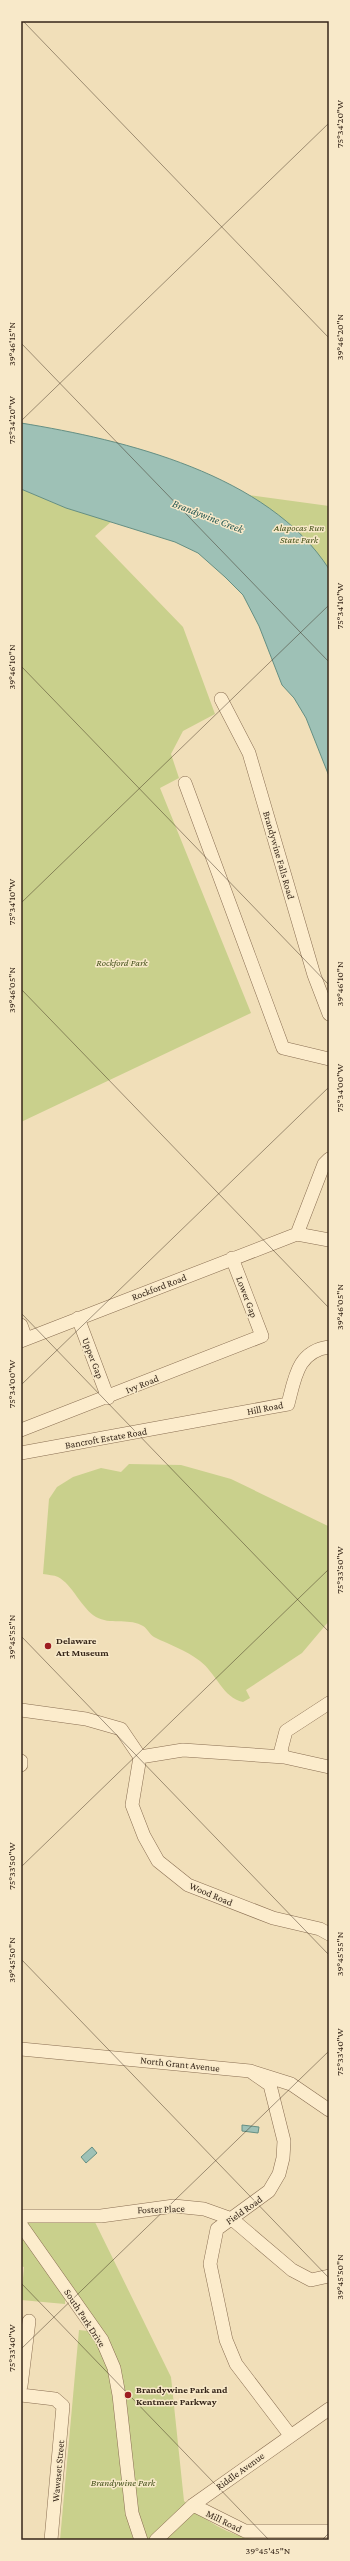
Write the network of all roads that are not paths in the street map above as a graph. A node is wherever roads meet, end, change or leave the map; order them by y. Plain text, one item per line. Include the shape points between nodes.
1 (221, 700) dead end
2 (185, 783) dead end
3 (329, 1014) edge
4 (329, 1059) edge
5 (329, 1159) edge
6 (297, 1234) junction
7 (329, 1240) edge
8 (232, 1258) junction
9 (78, 1318) junction
10 (21, 1325) edge
11 (262, 1336) joint
12 (24, 1340) edge
13 (329, 1347) edge
14 (108, 1398) junction
15 (190, 1423) joint
16 (21, 1430) edge
17 (21, 1453) edge
18 (329, 1702) edge
19 (21, 1710) edge
20 (140, 1757) junction
21 (284, 1757) junction
22 (21, 1761) edge
23 (21, 1765) edge
24 (329, 1766) edge
25 (329, 1934) edge
26 (21, 2049) edge
27 (250, 2071) junction
28 (329, 2110) edge
29 (21, 2216) edge
30 (232, 2219) junction
31 (21, 2225) edge
32 (328, 2277) edge
33 (29, 2321) dead end
34 (21, 2386) edge
35 (21, 2395) edge
36 (329, 2409) edge
37 (290, 2435) junction
38 (193, 2505) junction
39 (329, 2531) edge
40 (51, 2540) edge
41 (140, 2540) edge
42 (156, 2540) edge

1 - 3 street, Brandywine Falls Road via 249,754 314,975
2 - 4 street via 283,1048
5 - 6 street via 324,1164
6 - 7 street
6 - 8 street, Rockford Road
8 - 9 street, Rockford Road
8 - 11 street, Lower Gap
9 - 12 street, Rockford Road
9 - 14 street, Upper Gap
10 - 12 street
11 - 14 street, Ivy Road
13 - 15 street, Hill Road via 316,1348 301,1363 288,1404
14 - 16 street, Ivy Road
15 - 17 street, Bancroft Estate Road
18 - 21 street via 286,1731 281,1750
19 - 20 street via 86,1719 121,1729
20 - 21 street via 183,1750
20 - 25 street, Wood Road via 132,1805 144,1836 158,1861 188,1885 273,1918 320,1929
21 - 24 street
22 - 23 street
26 - 27 street, North Grant Avenue
27 - 28 street, North Grant Avenue via 291,2084
27 - 30 street, Field Road via 270,2085 284,2141 283,2158 279,2174 269,2191
29 - 30 street, Foster Place via 96,2216 174,2206 204,2209
30 - 32 street, Foster Place via 292,2270 311,2280
30 - 37 street, Field Road via 217,2228 210,2264 220,2317 236,2364
31 - 41 street, South Park Drive via 102,2340 114,2368 132,2514
33 - 34 street
35 - 40 street, Wawaset Street via 55,2398 61,2403 63,2414
36 - 37 street, Riddle Avenue
37 - 38 street, Riddle Avenue
38 - 39 street, Mill Road via 245,2531
38 - 42 street, Riddle Avenue

